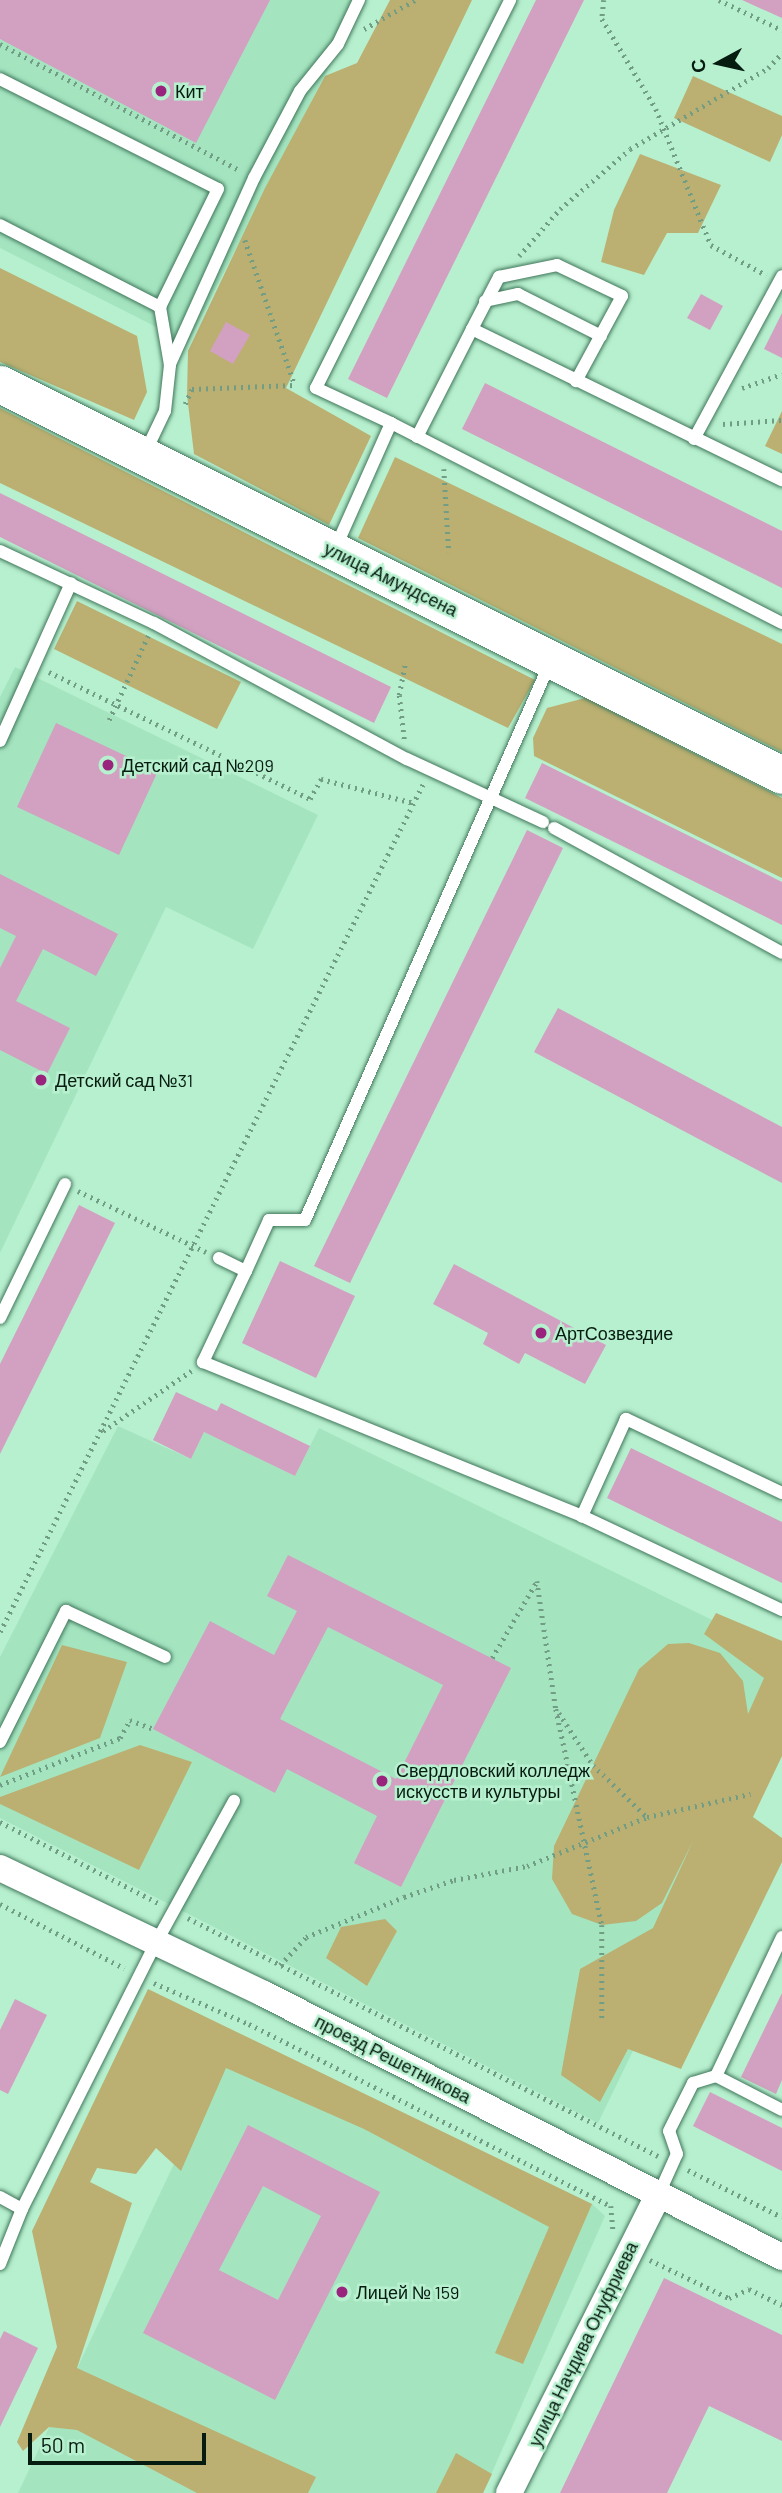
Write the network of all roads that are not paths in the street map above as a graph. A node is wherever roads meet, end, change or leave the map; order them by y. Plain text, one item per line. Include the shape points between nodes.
1 (359, 0) edge
2 (510, 0) edge
3 (0, 79) edge
4 (0, 225) edge
5 (780, 279) edge
6 (485, 300) junction
7 (160, 307) junction
8 (472, 329) junction
9 (601, 335) junction
10 (170, 365) junction
11 (576, 381) junction
12 (0, 384) edge
13 (391, 423) junction
14 (418, 437) junction
15 (694, 439) junction
16 (144, 456) junction
17 (782, 480) edge
18 (0, 551) edge
19 (334, 552) junction
20 (71, 583) junction
21 (782, 623) edge
22 (552, 660) junction
23 (0, 741) edge
24 (782, 775) edge
25 (488, 798) junction
26 (782, 953) edge
27 (65, 1184) road end
28 (219, 1258) road end
29 (246, 1271) junction
30 (0, 1318) edge
31 (782, 1493) edge
32 (582, 1516) junction
33 (782, 1610) edge
34 (165, 1657) dead end
35 (0, 1742) edge
36 (234, 1801) dead end
37 (0, 1868) edge
38 (782, 1937) edge
39 (157, 1941) junction
40 (716, 2076) junction
41 (782, 2110) edge
42 (658, 2196) junction
43 (0, 2197) edge
44 (22, 2209) junction
45 (782, 2257) edge
46 (0, 2264) edge
47 (509, 2493) edge

1 - 10 lane via 338,44 300,91 254,178
2 - 13 lane via 316,388
3 - 7 lane via 218,189
4 - 7 lane
5 - 15 lane
6 - 8 lane
6 - 9 lane via 518,294
6 - 9 lane via 499,277 557,265 622,296
7 - 10 lane
8 - 11 lane
8 - 14 lane
9 - 11 lane
10 - 16 lane via 165,411
11 - 15 lane
12 - 16 main road, улица Амундсена
13 - 14 lane
13 - 19 lane
14 - 21 lane
15 - 17 lane
16 - 19 main road, улица Амундсена
18 - 20 lane
19 - 22 main road, улица Амундсена
20 - 23 lane
20 - 25 lane
22 - 24 main road, улица Амундсена
22 - 25 lane
25 - 26 lane via 548,825
25 - 29 lane via 305,1220 270,1220
27 - 30 lane
28 - 29 lane
29 - 32 lane via 203,1362
31 - 32 lane via 626,1419
32 - 33 lane
34 - 35 lane via 65,1611
36 - 39 lane
37 - 39 street, проезд Решетникова
38 - 40 lane
39 - 42 street, проезд Решетникова
39 - 44 lane
40 - 41 lane
40 - 42 lane via 693,2083 669,2131 677,2154
42 - 45 street, проезд Решетникова
42 - 47 street, улица Начдива Онуфриева
43 - 44 lane
44 - 46 lane

